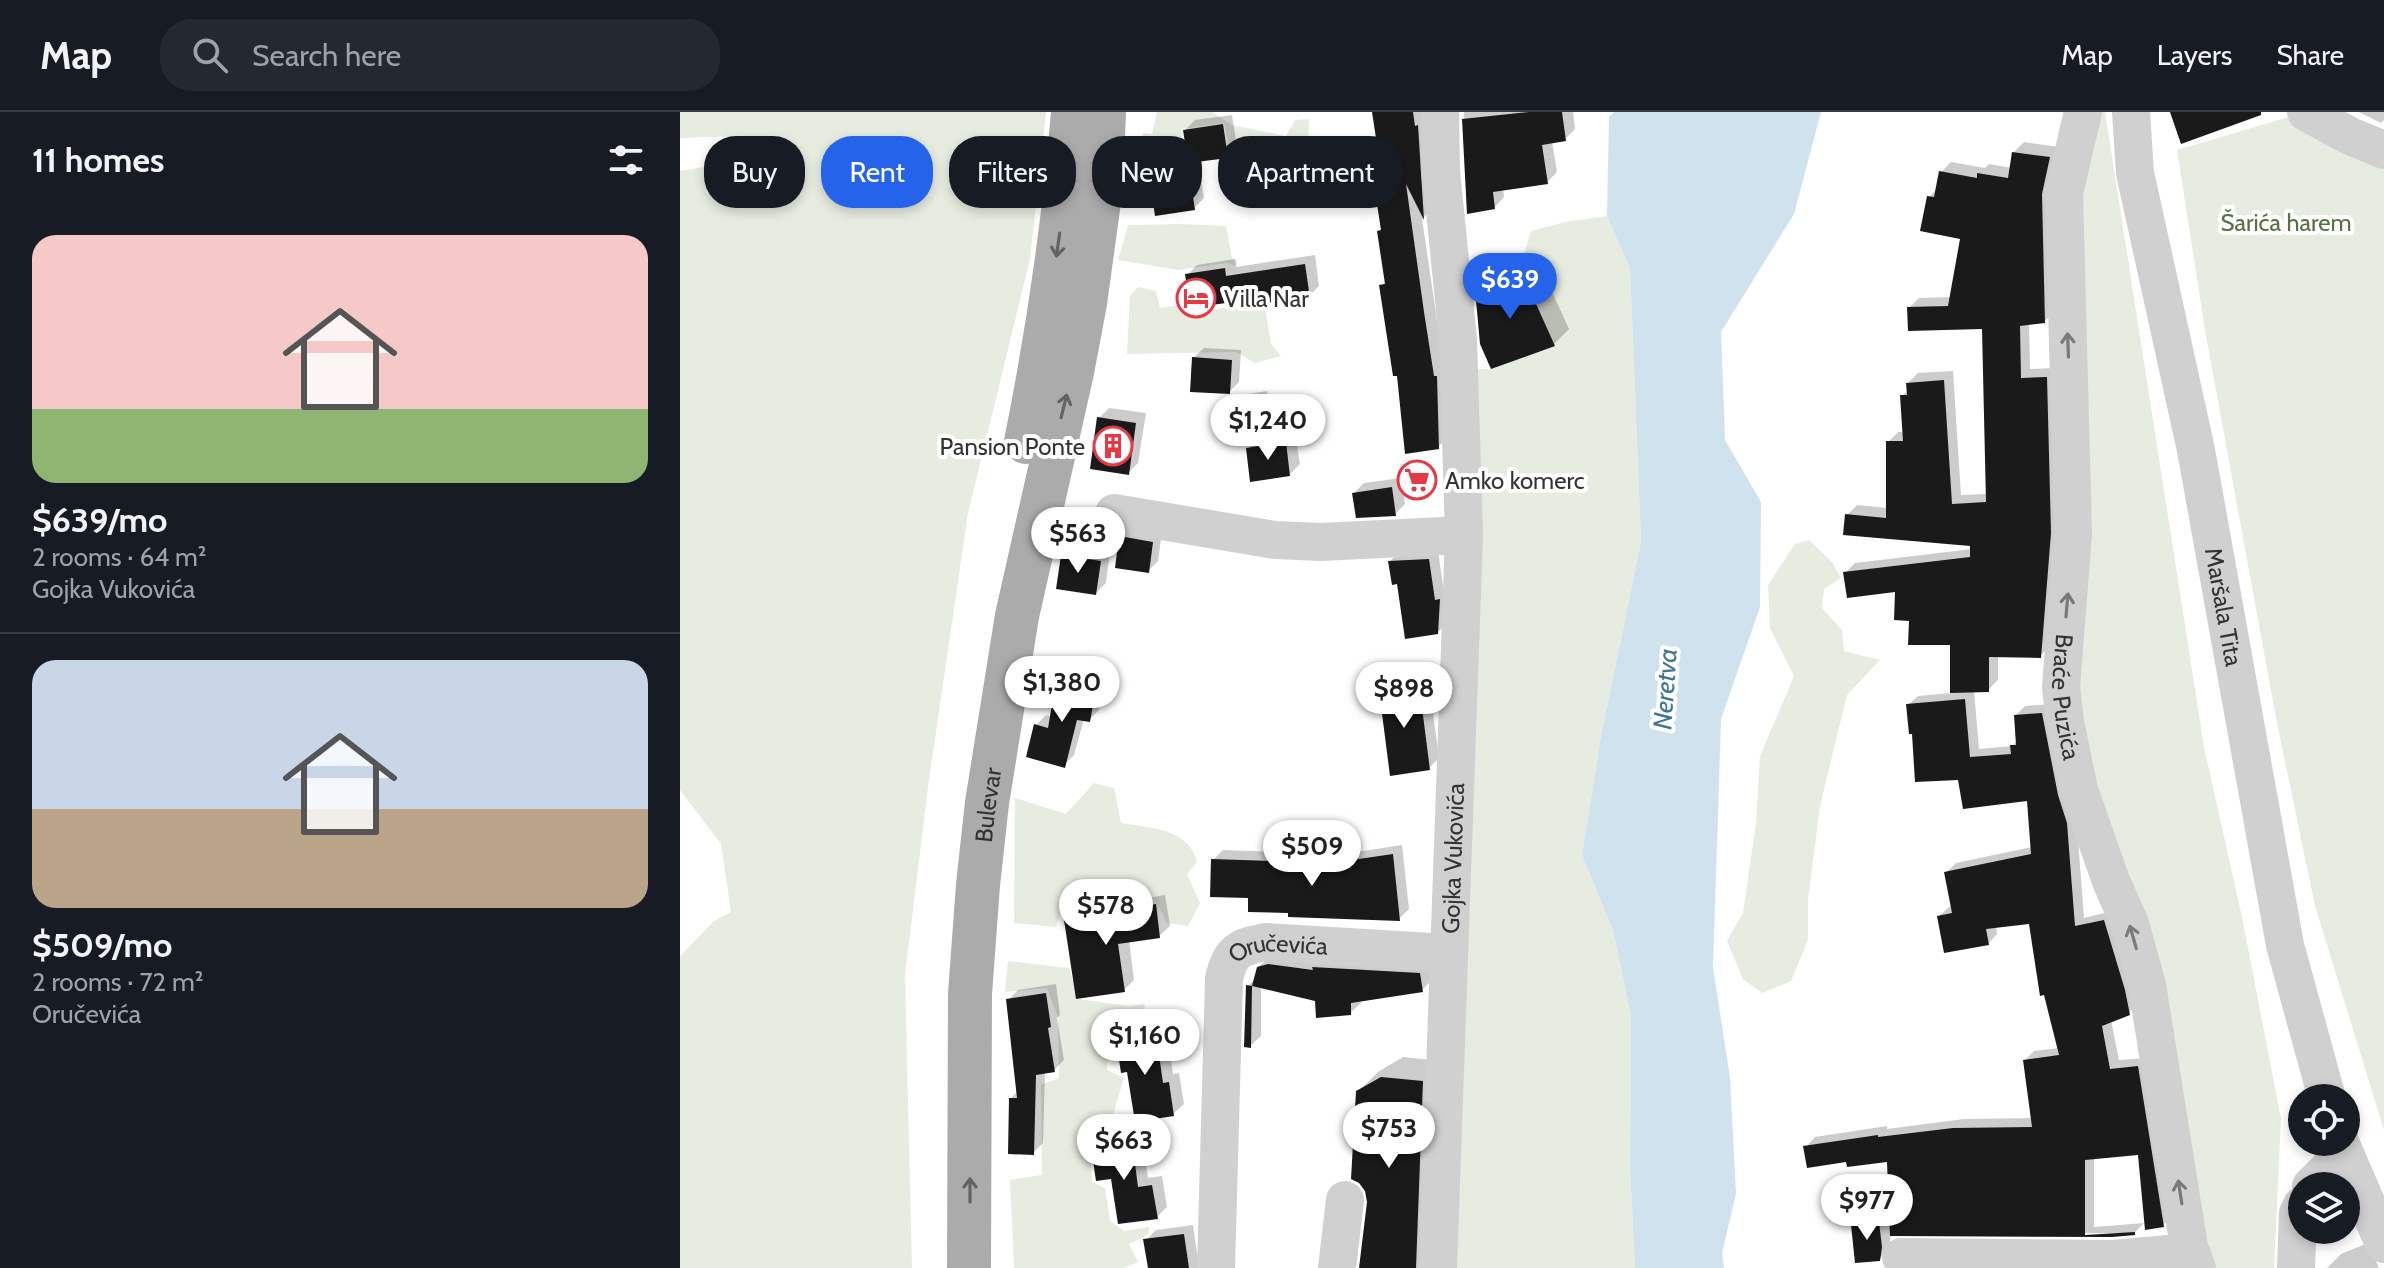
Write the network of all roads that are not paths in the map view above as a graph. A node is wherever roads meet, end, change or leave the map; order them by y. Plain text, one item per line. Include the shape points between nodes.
1 (1073, 112) edge
2 (1104, 112) edge
3 (1440, 112) edge
4 (2083, 112) edge
5 (2131, 112) edge
6 (2306, 112) edge
7 (2384, 150) edge
8 (1114, 513) dead end
9 (1464, 535) junction
10 (1448, 953) junction
11 (2323, 1084) edge
12 (2335, 1156) edge
13 (2345, 1156) edge
14 (2322, 1172) edge
15 (1345, 1200) dead end
16 (2297, 1244) edge
17 (2384, 1244) edge
18 (1901, 1257) dead end
19 (2194, 1260) edge
20 (939, 1268) edge
21 (969, 1268) edge
22 (1216, 1268) edge
23 (1337, 1268) edge
24 (1438, 1268) edge
25 (2296, 1268) edge

1 -> 20 main road via 1040,371 992,593 960,781 944,998
21 -> 2 main road, Bulevar via 970,994 984,831 1017,616 1085,303 1101,187
3 - 9 street, Gojka Vukovića via 1458,340
19 -> 4 street, Braće Puzića via 2147,985 2130,924 2079,790 2061,687 2073,534 2064,193
5 - 11 street, Maršala Tita via 2135,173 2196,450 2285,945
6 - 7 street
8 - 9 street via 1275,540
9 - 10 street, Gojka Vukovića
10 - 22 street, Oručevića via 1266,942 1243,946 1227,963
10 - 24 street, Gojka Vukovića
12 - 14 street
13 - 17 street
15 - 23 street
16 - 25 street
18 - 19 street

